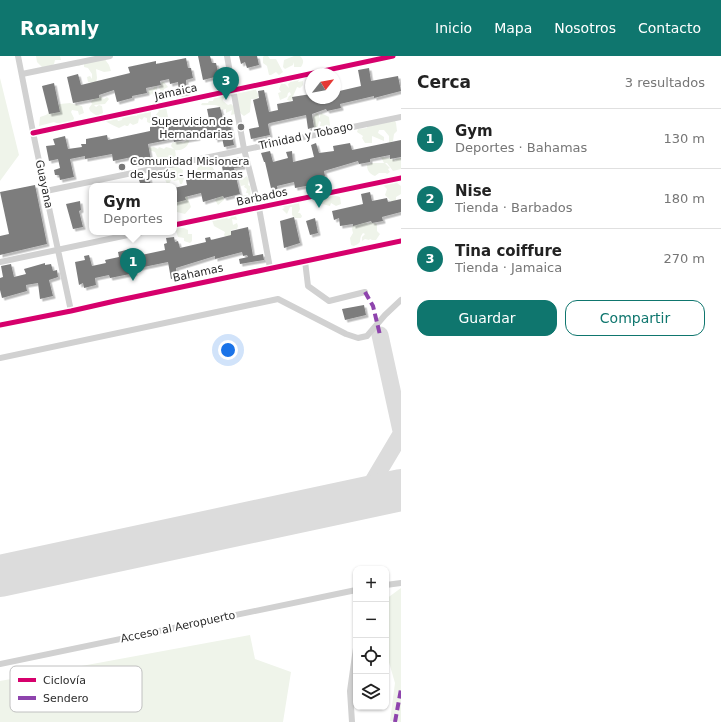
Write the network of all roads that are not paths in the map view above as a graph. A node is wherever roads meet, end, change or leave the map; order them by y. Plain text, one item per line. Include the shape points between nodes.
1 (18, 56) edge
2 (110, 56) edge
3 (226, 56) edge
4 (393, 56) edge
5 (22, 74) junction
6 (233, 90) junction
7 (401, 117) edge
8 (33, 133) junction
9 (244, 149) junction
10 (401, 178) edge
11 (46, 191) junction
12 (259, 208) junction
13 (177, 225) edge
14 (128, 235) edge
15 (401, 241) edge
16 (59, 250) junction
17 (305, 261) junction
18 (0, 262) edge
19 (270, 268) junction
20 (365, 292) dead end
21 (401, 300) edge
22 (71, 311) junction
23 (0, 325) edge
24 (0, 358) edge
25 (401, 583) edge
26 (389, 585) edge
27 (353, 591) edge
28 (0, 664) edge
29 (353, 670) edge
30 (352, 722) edge

1 - 5 street, Guayana
2 - 5 street
3 - 6 street
4 - 6 street, Jamaica
5 - 8 street, Guayana
6 - 8 street, Jamaica
6 - 9 street
7 - 9 street, Trinidad y Tobago
8 - 11 street, Guayana
9 - 11 street, Trinidad y Tobago
9 - 12 street
10 - 12 street, Barbados
11 - 16 street, Guayana
12 - 13 street, Barbados
12 - 19 street
14 - 16 street
15 - 17 street, Bahamas
16 - 18 street
16 - 22 street, Guayana
17 - 19 street, Bahamas
17 - 20 street via 308,286 329,301
19 - 22 street, Bahamas
21 - 24 street via 367,336 358,338 278,299
22 - 23 street, Bahamas
25 - 26 street
27 - 28 street, Acceso al Aeropuerto
29 - 30 street via 350,691

